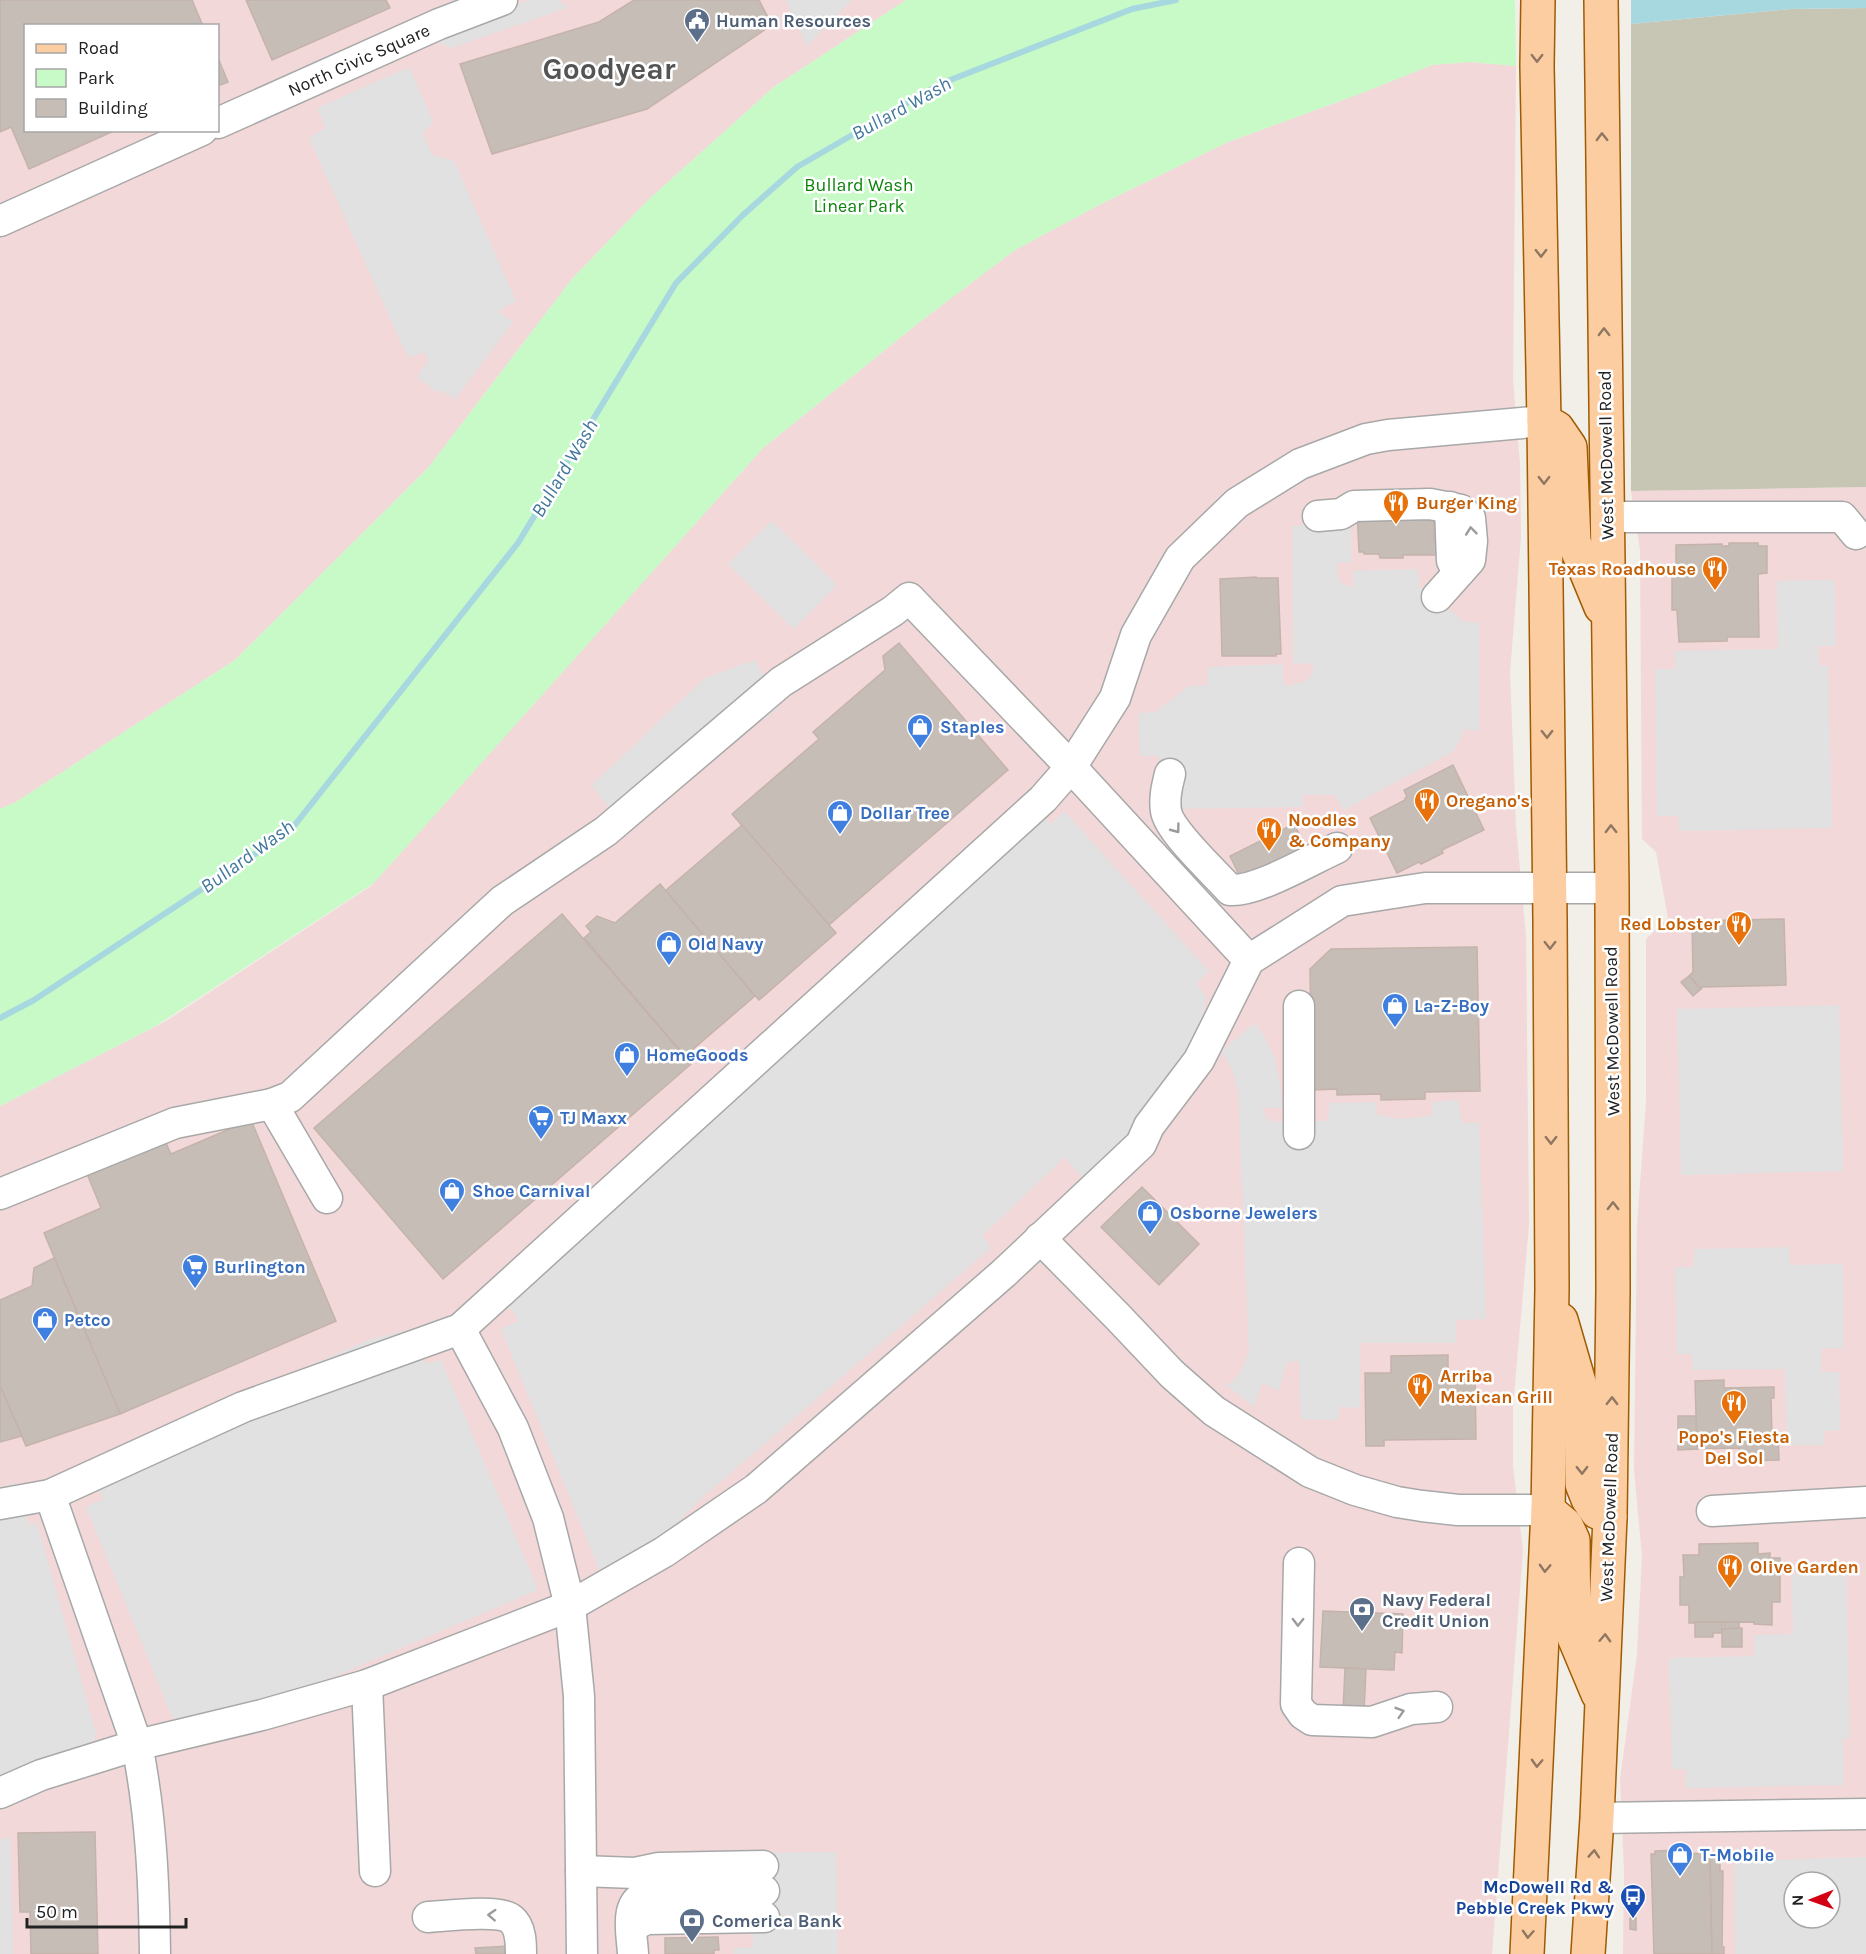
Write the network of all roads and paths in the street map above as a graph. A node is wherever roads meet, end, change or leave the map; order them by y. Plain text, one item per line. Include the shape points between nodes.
1 (502, 0) edge
2 (1538, 0) edge
3 (1601, 0) edge
4 (219, 123) edge
5 (198, 132) edge
6 (0, 221) edge
7 (1544, 421) junction
8 (1318, 516) dead end
9 (1606, 517) junction
10 (1856, 534) dead end
11 (1437, 597) dead end
12 (1609, 625) junction
13 (1071, 767) junction
14 (1170, 774) dead end
15 (1337, 848) dead end
16 (1549, 887) junction
17 (1612, 888) junction
18 (1249, 960) junction
19 (1299, 1006) dead end
20 (272, 1104) junction
21 (1299, 1134) dead end
22 (0, 1194) edge
23 (327, 1198) dead end
24 (1040, 1238) junction
25 (1552, 1289) junction
26 (460, 1329) junction
27 (50, 1495) junction
28 (1866, 1502) edge
29 (0, 1504) edge
30 (1548, 1510) junction
31 (1712, 1511) dead end
32 (1610, 1517) junction
33 (1299, 1563) dead end
34 (570, 1605) junction
35 (367, 1685) junction
36 (1602, 1704) junction
37 (1437, 1707) dead end
38 (137, 1745) junction
39 (0, 1793) edge
40 (1866, 1814) edge
41 (1596, 1818) junction
42 (375, 1871) dead end
43 (581, 1871) junction
44 (764, 1901) junction
45 (428, 1917) dead end
46 (632, 1935) edge
47 (155, 1954) edge
48 (521, 1954) edge
49 (582, 1954) edge
50 (1527, 1954) edge
51 (1588, 1954) edge

1 - 4 street, North Civic Square via 439,24
2 -> 7 main road
9 -> 3 main road, West McDowell Road
5 - 6 street
7 - 12 main road via 1557,428 1570,447 1574,542
7 - 13 street via 1366,439 1300,464 1238,503 1180,558 1136,635 1115,699
7 -> 16 main road
11 -> 8 street via 1470,560 1470,518 1461,510 1430,504 1364,505 1341,514
9 - 10 street via 1842,517
9 - 12 main road, West McDowell Road
17 -> 12 main road, West McDowell Road
13 - 18 street
13 - 20 street via 909,598 781,682 606,831 502,901 290,1097
13 - 26 street via 1043,799
14 -> 15 street via 1165,795 1172,826 1230,890 1242,891 1258,885
16 - 17 street
16 - 18 street via 1425,888 1342,901
16 -> 25 main road
32 -> 17 main road, West McDowell Road
18 - 24 street via 1199,1060 1149,1126 1141,1144
19 - 21 street
20 - 22 street via 175,1123
20 - 23 street
24 - 30 street via 1172,1374 1214,1411 1310,1472 1355,1490 1422,1506
24 - 34 street via 756,1489 664,1552
25 - 30 main road
25 -> 32 main road via 1581,1389 1582,1484 1597,1512
26 - 27 street via 243,1407
26 - 34 street via 513,1428 548,1518
27 - 29 street
27 - 38 street
28 - 31 street
30 - 36 main road via 1566,1525 1573,1540 1574,1637
30 -> 50 main road
36 -> 32 main road, West McDowell Road
33 -> 37 street via 1296,1704 1303,1714 1312,1720 1372,1722 1412,1709
34 - 35 street
34 - 43 street via 579,1696
35 - 38 street
35 - 42 street
36 - 41 main road, West McDowell Road
38 - 39 street via 41,1775
38 - 47 street via 152,1839
40 - 41 street
51 -> 41 main road, West McDowell Road
43 - 44 street via 634,1873 659,1868
43 - 49 street
44 - 46 street
44 - 46 street via 649,1894 632,1908
48 -> 45 street via 518,1927 511,1918 495,1914

